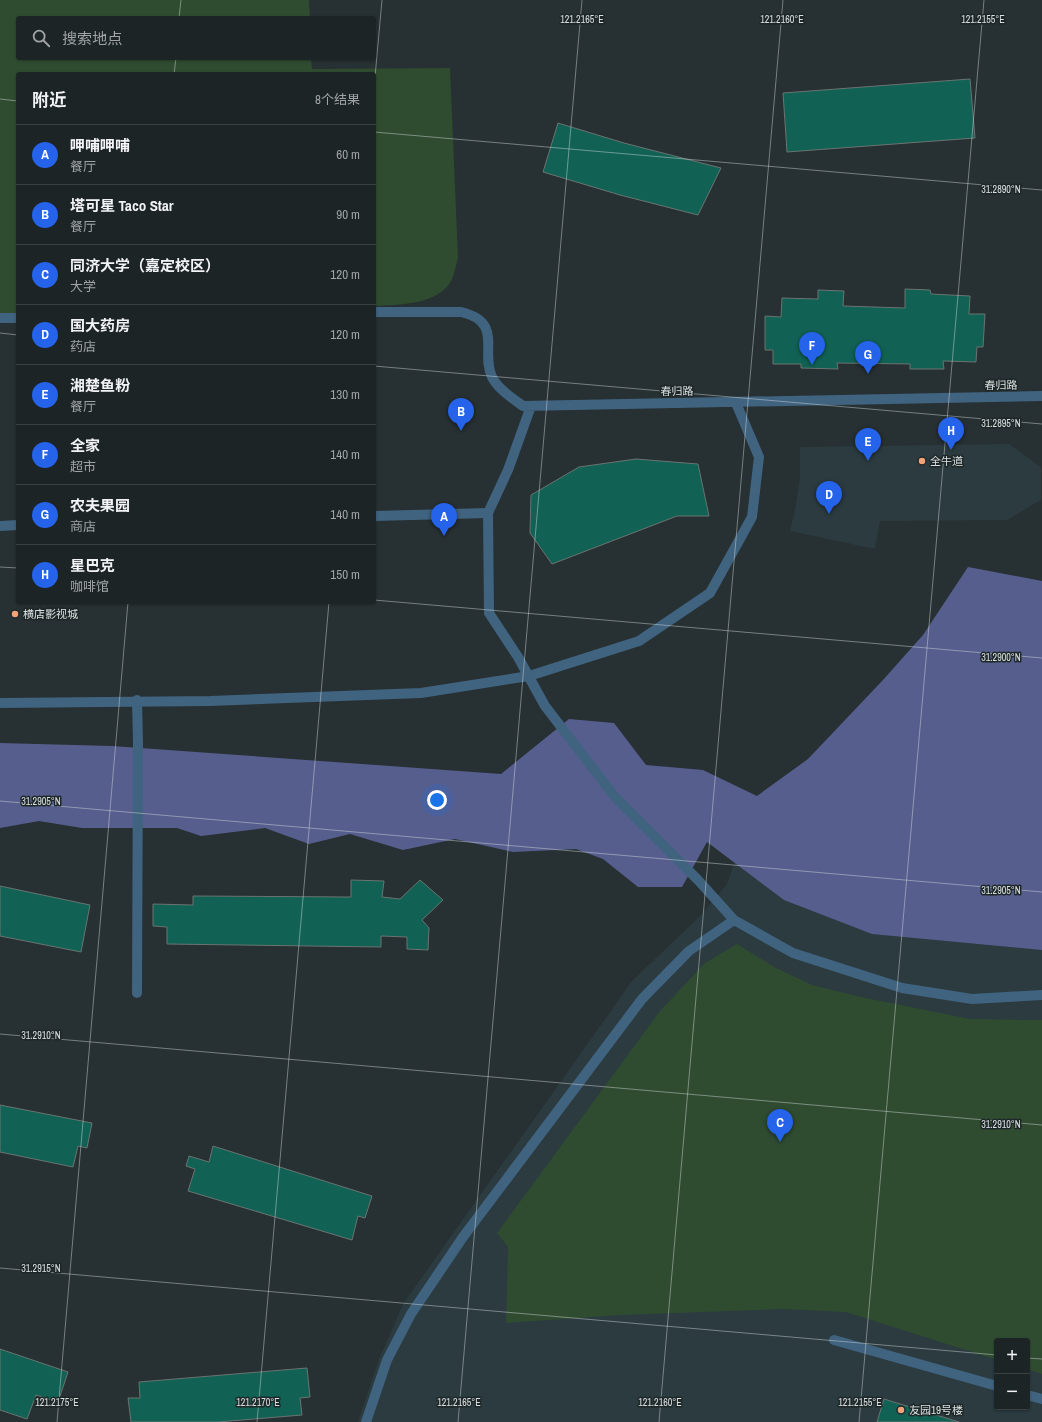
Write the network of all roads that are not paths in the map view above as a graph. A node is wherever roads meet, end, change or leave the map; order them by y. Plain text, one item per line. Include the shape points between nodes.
1 (376, 312) edge
2 (0, 318) edge
3 (16, 318) edge
4 (1042, 396) edge
5 (736, 403) junction
6 (531, 406) junction
7 (488, 513) junction
8 (376, 516) edge
9 (16, 525) edge
10 (0, 526) edge
11 (528, 676) junction
12 (137, 700) junction
13 (0, 703) edge
14 (734, 920) junction
15 (137, 992) dead end
16 (1042, 995) edge
17 (834, 1340) dead end
18 (994, 1385) edge
19 (1030, 1396) edge
20 (1042, 1399) edge
21 (366, 1422) edge

1 - 6 street, 春归路 via 454,312 474,315 482,323 489,337 489,365 492,377 504,391 523,406
2 - 3 street
4 - 5 street, 春归路
5 - 6 street, 春归路
5 - 11 street via 759,457 752,517 710,593 639,641
6 - 7 street via 508,470
7 - 8 street
7 - 11 street via 489,613
9 - 10 street
11 - 12 street via 421,693 210,701
11 - 14 street via 545,706 615,797
12 - 13 street
12 - 15 street
14 - 16 street via 793,953 902,988 972,999
14 - 21 street via 689,952 642,999 467,1231 411,1314 387,1360
17 - 18 street
19 - 20 street

